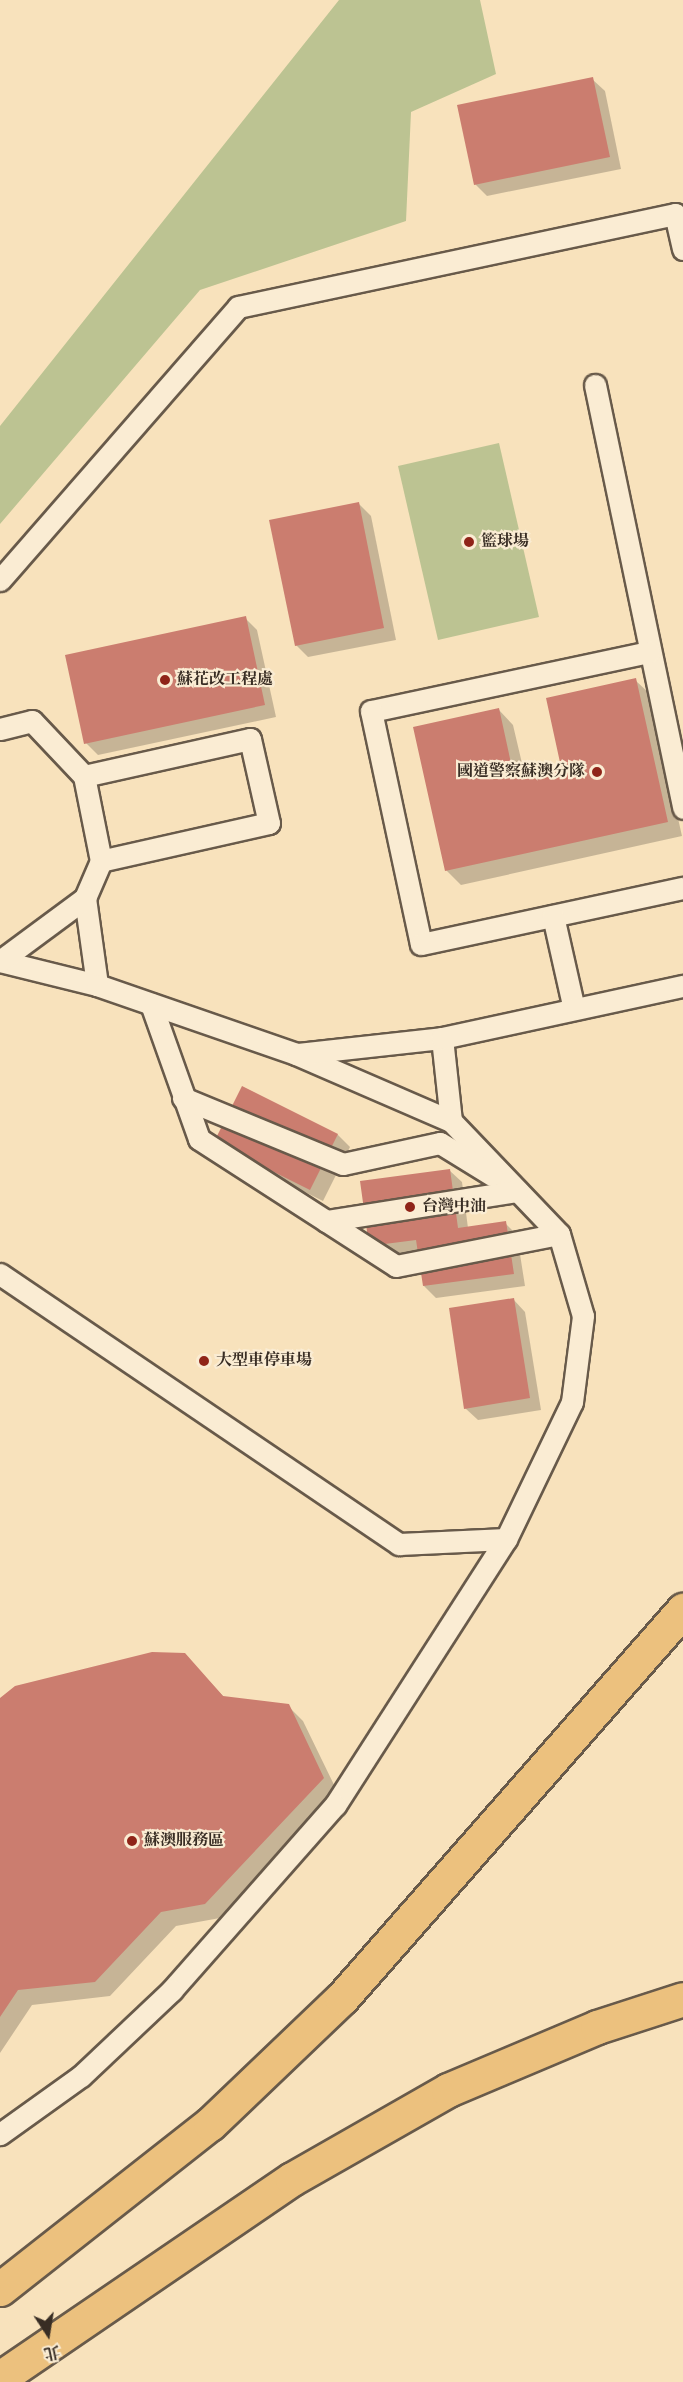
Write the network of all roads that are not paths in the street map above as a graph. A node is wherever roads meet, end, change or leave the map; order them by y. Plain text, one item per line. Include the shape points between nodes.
1 (683, 249) edge
2 (595, 385) dead end
3 (0, 580) edge
4 (649, 652) junction
5 (0, 729) edge
6 (84, 776) junction
7 (683, 808) edge
8 (101, 861) junction
9 (683, 888) edge
10 (86, 898) junction
11 (553, 916) junction
12 (0, 961) edge
13 (97, 985) junction
14 (683, 986) edge
15 (151, 1004) junction
16 (574, 1009) junction
17 (442, 1038) junction
18 (296, 1054) junction
19 (183, 1098) junction
20 (451, 1121) junction
21 (518, 1191) junction
22 (326, 1221) junction
23 (559, 1234) junction
24 (0, 1274) edge
25 (506, 1539) junction
26 (683, 1610) edge
27 (683, 1999) edge
28 (0, 2134) edge
29 (292, 2179) junction
30 (64, 2240) junction
31 (0, 2276) edge
32 (0, 2289) edge
33 (0, 2378) edge
34 (34, 2382) edge

1 - 3 lane via 675,214 238,307
2 - 4 lane
4 - 7 lane
4 - 11 lane via 370,711 421,944
5 - 6 lane via 32,721
6 - 8 lane
6 - 8 lane via 250,739 269,823
8 - 10 lane
9 - 11 lane
10 - 12 lane
10 - 13 lane
11 - 16 lane
12 - 13 lane
13 - 15 lane
14 - 16 lane
15 - 18 lane
15 - 19 lane
16 - 17 lane
17 - 18 lane
17 - 20 lane
18 - 20 lane
19 - 21 lane via 342,1164 440,1143
19 - 22 lane via 199,1139
20 - 21 lane
21 - 22 lane
21 - 23 lane
22 - 23 lane via 396,1266
23 - 25 lane via 583,1316 572,1402
24 - 25 lane via 399,1544
25 - 28 lane via 335,1805 300,1847 172,1990 81,2076
26 - 30 highway via 342,1998 210,2124
27 - 29 highway via 597,2027 448,2090
29 - 33 highway
29 - 34 highway
30 - 31 highway
30 - 32 highway

